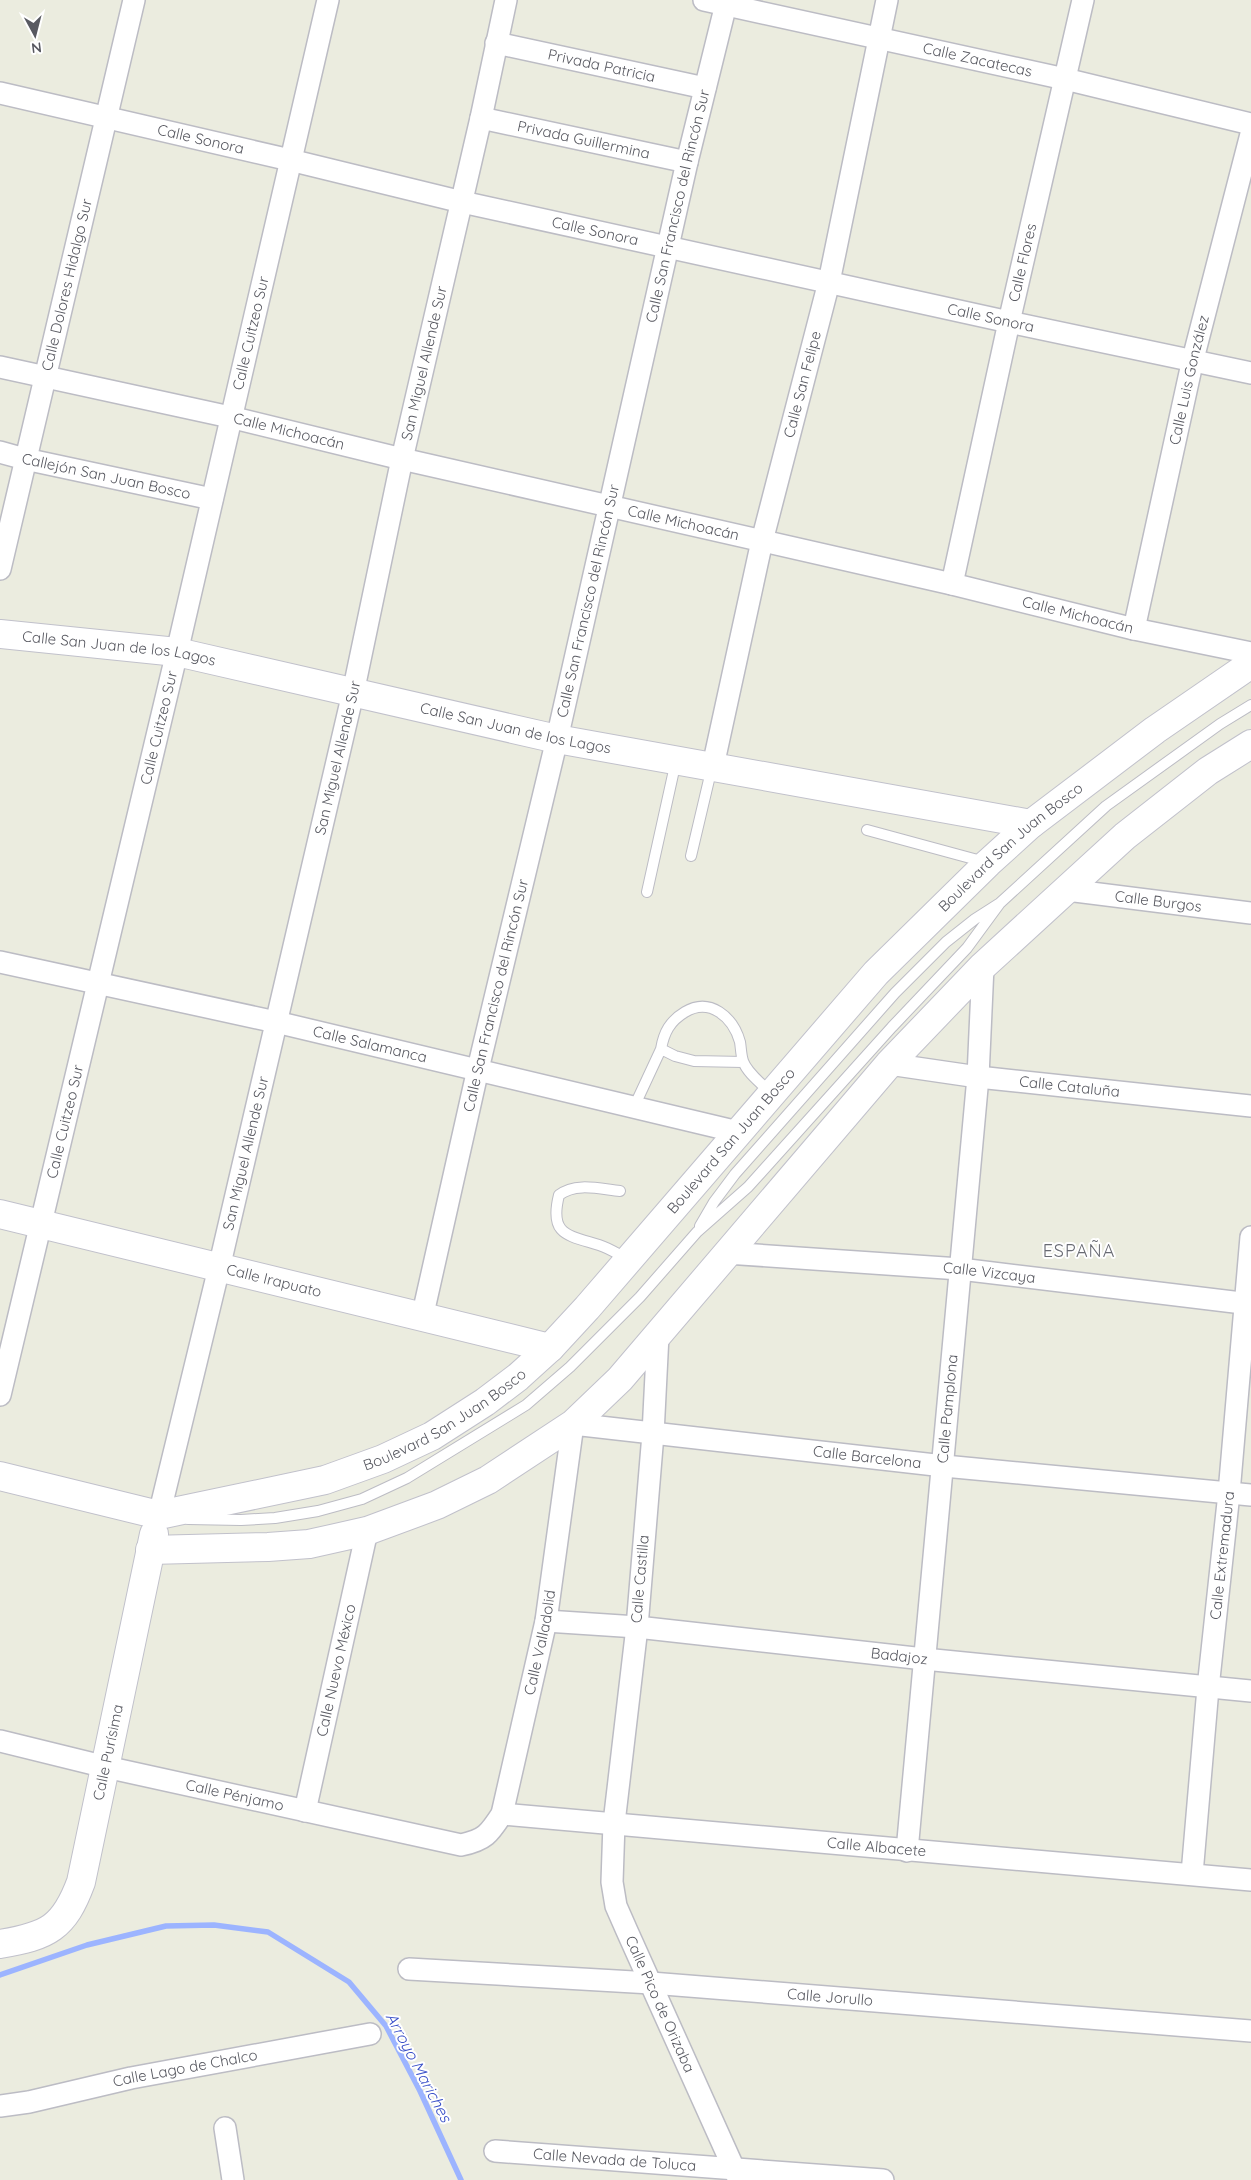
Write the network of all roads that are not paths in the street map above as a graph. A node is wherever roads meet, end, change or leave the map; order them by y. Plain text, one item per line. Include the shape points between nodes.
1 (134, 0) edge
2 (328, 0) edge
3 (506, 0) edge
4 (704, 0) edge
5 (887, 0) edge
6 (1083, 0) edge
7 (726, 3) edge
8 (879, 38) junction
9 (496, 43) junction
10 (1065, 79) junction
11 (705, 88) junction
12 (0, 93) edge
13 (481, 118) junction
14 (107, 119) junction
15 (1251, 124) edge
16 (1251, 134) edge
17 (290, 160) junction
18 (687, 162) junction
19 (462, 202) junction
20 (668, 246) junction
21 (829, 282) junction
22 (1009, 322) junction
23 (1193, 359) junction
24 (0, 367) edge
25 (1251, 372) edge
26 (46, 378) junction
27 (230, 417) junction
28 (0, 452) edge
29 (24, 459) junction
30 (402, 459) junction
31 (212, 499) junction
32 (609, 506) junction
33 (762, 541) junction
34 (0, 569) edge
35 (952, 584) junction
36 (1134, 629) junction
37 (0, 634) edge
38 (177, 652) junction
39 (1251, 653) edge
40 (1251, 664) edge
41 (353, 693) junction
42 (1251, 705) edge
43 (557, 739) junction
44 (1251, 744) edge
45 (676, 760) junction
46 (712, 766) junction
47 (1031, 824) junction
48 (867, 830) dead end
49 (692, 856) dead end
50 (988, 863) junction
51 (1067, 890) junction
52 (647, 892) dead end
53 (1000, 903) junction
54 (1251, 913) edge
55 (0, 962) edge
56 (983, 966) junction
57 (99, 984) junction
58 (276, 1022) junction
59 (661, 1049) junction
60 (743, 1062) junction
61 (889, 1064) junction
62 (478, 1069) junction
63 (978, 1077) junction
64 (772, 1094) junction
65 (1251, 1106) edge
66 (634, 1107) junction
67 (738, 1132) junction
68 (620, 1191) dead end
69 (0, 1214) edge
70 (40, 1222) junction
71 (697, 1232) junction
72 (1251, 1237) edge
73 (726, 1253) junction
74 (628, 1259) junction
75 (218, 1268) junction
76 (960, 1269) junction
77 (1248, 1303) edge
78 (422, 1318) junction
79 (658, 1335) junction
80 (550, 1348) junction
81 (0, 1395) edge
82 (574, 1424) junction
83 (653, 1434) junction
84 (944, 1466) junction
85 (0, 1476) edge
86 (1229, 1493) junction
87 (1251, 1495) edge
88 (159, 1515) junction
89 (367, 1531) junction
90 (150, 1550) junction
91 (546, 1621) junction
92 (636, 1627) junction
93 (924, 1659) junction
94 (1208, 1688) junction
95 (1251, 1691) edge
96 (0, 1741) edge
97 (106, 1767) junction
98 (305, 1811) junction
99 (502, 1814) junction
100 (614, 1823) junction
101 (472, 1843) joint
102 (908, 1851) junction
103 (1192, 1874) junction
104 (1251, 1880) edge
105 (0, 1944) edge
106 (409, 1969) dead end
107 (651, 1983) junction
108 (1251, 2031) edge
109 (370, 2034) dead end
110 (0, 2106) edge
111 (225, 2128) dead end
112 (495, 2150) dead end
113 (737, 2174) edge
114 (233, 2180) edge
115 (883, 2180) edge

1 - 14 street, Calle Dolores Hidalgo Sur
2 - 17 street, Calle Cuitzeo Sur
3 - 9 street, San Miguel Allende Sur
4 - 7 street, Calle Zacatecas
5 - 8 street, Calle San Felipe
6 - 10 street, Calle Flores
7 - 8 street, Calle Zacatecas
7 - 11 street, Calle San Francisco del Rincón Sur
8 - 10 street, Calle Zacatecas
8 - 21 street, Calle San Felipe
9 - 11 street, Privada Patricia
9 - 13 street, San Miguel Allende Sur
10 - 15 street, Calle Zacatecas
10 - 22 street, Calle Flores
11 - 18 street, Calle San Francisco del Rincón Sur
12 - 14 street, Calle Sonora
13 - 18 street, Privada Guillermina
13 - 19 street, San Miguel Allende Sur
14 - 17 street, Calle Sonora
14 - 26 street, Calle Dolores Hidalgo Sur
16 - 23 street, Calle Luis González
17 - 19 street, Calle Sonora
17 - 27 street, Calle Cuitzeo Sur
18 - 20 street, Calle San Francisco del Rincón Sur
19 - 20 street, Calle Sonora
19 - 30 street, San Miguel Allende Sur
20 - 21 street, Calle Sonora
20 - 32 street, Calle San Francisco del Rincón Sur
21 - 22 street, Calle Sonora
21 - 33 street, Calle San Felipe
22 - 23 street, Calle Sonora
22 - 35 street, Calle Flores
23 - 25 street, Calle Sonora
23 - 36 street, Calle Luis González
24 - 26 street, Calle Michoacán
26 - 27 street, Calle Michoacán
26 - 29 street, Calle Dolores Hidalgo Sur
27 - 30 street, Calle Michoacán
27 - 31 street, Calle Cuitzeo Sur
28 - 29 street, Callejón San Juan Bosco
29 - 31 street, Callejón San Juan Bosco
29 - 34 street, Calle Dolores Hidalgo Sur
30 - 32 street, Calle Michoacán
30 - 41 street, San Miguel Allende Sur
31 - 38 street, Calle Cuitzeo Sur
32 - 33 street, Calle Michoacán
32 - 43 street, Calle San Francisco del Rincón Sur
33 - 35 street, Calle Michoacán
33 - 46 street, Calle San Felipe
35 - 36 street, Calle Michoacán
36 - 39 street, Calle Michoacán
37 - 38 street, Calle San Juan de los Lagos
38 - 41 street, Calle San Juan de los Lagos
38 - 57 street, Calle Cuitzeo Sur
40 - 47 street, Boulevard San Juan Bosco via 1155,730
41 - 43 street, Calle San Juan de los Lagos
41 - 58 street, San Miguel Allende Sur
42 - 53 lane via 1106,806
43 - 45 street, Calle San Juan de los Lagos
43 - 62 street, Calle San Francisco del Rincón Sur
44 - 51 street via 1162,806
45 - 46 street, Calle San Juan de los Lagos
45 - 52 lane
46 - 47 street, Calle San Juan de los Lagos
46 - 49 lane
47 - 50 street, Boulevard San Juan Bosco
48 - 50 lane
50 - 64 street, Boulevard San Juan Bosco via 876,973
51 - 54 street, Calle Burgos
51 - 56 street
53 - 71 lane via 966,948 748,1187
53 - 71 lane via 946,942 895,993 734,1174
55 - 57 street, Calle Salamanca
56 - 61 street
56 - 63 street, Calle Pamplona
57 - 58 street, Calle Salamanca
57 - 70 street, Calle Cuitzeo Sur
58 - 62 street, Calle Salamanca
58 - 75 street, San Miguel Allende Sur
59 - 60 lane via 694,1061
59 - 60 lane via 667,1028 676,1018 692,1008 707,1007 724,1013 732,1023 740,1041
59 - 66 lane
60 - 64 lane
61 - 63 street, Calle Cataluña
61 - 73 street
62 - 66 street, Calle Salamanca
62 - 78 street, Calle San Francisco del Rincón Sur
63 - 65 street, Calle Cataluña
63 - 76 street, Calle Pamplona
64 - 67 street, Boulevard San Juan Bosco
66 - 67 street, Calle Salamanca
67 - 74 street, Boulevard San Juan Bosco
68 - 74 lane via 590,1188 565,1191 559,1196 557,1226 564,1234 602,1246
69 - 70 street, Calle Irapuato
70 - 75 street, Calle Irapuato
70 - 81 street, Calle Cuitzeo Sur
71 - 88 lane via 640,1297 570,1367 526,1404 406,1478 362,1499 292,1515 195,1520
72 - 77 street, Calle Extremadura
73 - 76 street, Calle Vizcaya
73 - 79 street
74 - 80 street, Boulevard San Juan Bosco
75 - 78 street, Calle Irapuato
75 - 88 street, San Miguel Allende Sur
76 - 77 street, Calle Vizcaya
76 - 84 street, Calle Pamplona
77 - 86 street, Calle Extremadura
78 - 80 street, Calle Irapuato
79 - 82 street via 620,1379
79 - 83 street, Calle Castilla
80 - 88 street, Boulevard San Juan Bosco via 485,1402 432,1436 384,1459 325,1480
82 - 83 street, Calle Barcelona
82 - 89 street via 488,1480 437,1505
82 - 91 street, Calle Valladolid
83 - 84 street, Calle Barcelona
83 - 92 street, Calle Castilla
84 - 86 street, Calle Barcelona
84 - 93 street, Calle Pamplona
85 - 88 street
86 - 87 street, Calle Barcelona
86 - 94 street, Calle Extremadura
88 - 90 street, Calle Purísima
89 - 90 street via 301,1544
89 - 98 street, Calle Nuevo México
90 - 97 street, Calle Purísima
91 - 92 street, Badajoz
91 - 99 street, Calle Valladolid
92 - 93 street, Badajoz
92 - 100 street, Calle Castilla
93 - 94 street, Badajoz
93 - 102 street, Calle Pamplona
94 - 95 street, Badajoz
94 - 103 street, Calle Extremadura
96 - 97 street, Calle Pénjamo
97 - 98 street, Calle Pénjamo
97 - 105 street, Calle Purísima via 81,1882 68,1913 45,1931
98 - 101 street, Calle Pénjamo via 460,1845
99 - 100 street, Calle Albacete
99 - 101 street, Calle Valladolid via 488,1835
100 - 102 street, Calle Albacete
100 - 107 street, Calle Pico de Orizaba via 612,1882 616,1906
102 - 103 street, Calle Albacete
103 - 104 street, Calle Albacete
106 - 107 street, Calle Jorullo
107 - 108 street, Calle Jorullo
107 - 113 street, Calle Pico de Orizaba
109 - 110 street, Calle Lago de Chalco
111 - 114 street
112 - 113 street, Calle Nevada de Toluca
113 - 115 street, Calle Nevada de Toluca

